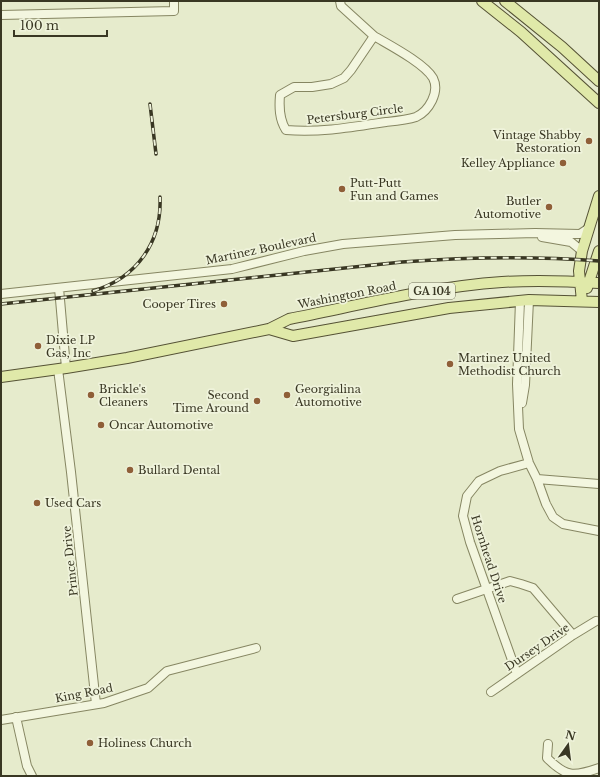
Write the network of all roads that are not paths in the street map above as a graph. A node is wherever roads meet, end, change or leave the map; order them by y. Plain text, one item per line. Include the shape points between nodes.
1 (174, 1) edge
2 (340, 1) edge
3 (482, 1) edge
4 (505, 1) edge
5 (1, 15) edge
6 (374, 36) junction
7 (599, 81) edge
8 (599, 103) edge
9 (599, 196) edge
10 (589, 228) junction
11 (525, 234) junction
12 (582, 251) junction
13 (599, 251) edge
14 (548, 281) junction
15 (589, 282) edge
16 (60, 288) junction
17 (1, 294) edge
18 (525, 300) junction
19 (582, 301) junction
20 (599, 302) edge
21 (269, 329) junction
22 (62, 369) junction
23 (1, 377) edge
24 (529, 464) junction
25 (537, 479) junction
26 (599, 484) edge
27 (599, 531) edge
28 (486, 589) junction
29 (457, 599) dead end
30 (596, 621) dead end
31 (573, 635) junction
32 (256, 648) dead end
33 (516, 674) junction
34 (491, 692) dead end
35 (96, 704) junction
36 (16, 717) junction
37 (1, 720) edge
38 (548, 744) dead end
39 (599, 768) edge
40 (32, 776) edge

1 - 5 street via 174,11
2 - 6 street, Petersburg Circle via 341,6
3 - 8 main road via 521,32
4 - 7 main road
6 - 6 street, Petersburg Circle via 344,78 331,84 294,87 280,95 281,122 286,130 359,126 406,119 417,116 430,105 435,93 433,79 425,69
9 - 10 main road
10 - 11 street, Martinez Boulevard via 580,234
10 - 12 main road
11 - 12 street, Martinez Boulevard via 571,242
11 - 16 street, Martinez Boulevard via 455,235 343,244 232,269
12 - 14 main road via 571,272
12 - 15 main road via 579,271
13 - 15 main road
14 - 15 main road, Washington Road / GA 104
14 - 21 main road, Washington Road / GA 104 via 502,282 445,289 289,319
15 - 19 main road
16 - 17 street, Martinez Boulevard
16 - 22 street, Prince Drive
18 - 19 main road, Washington Road / GA 104
18 - 21 main road, Washington Road / GA 104 via 449,308 293,336
18 - 24 street via 517,384 519,429
19 - 20 main road, Washington Road / GA 104
21 - 22 main road, Washington Road / GA 104
22 - 23 main road, Washington Road / GA 104
22 - 35 street, Prince Drive
24 - 25 street
24 - 28 street, Hornhead Drive via 500,471 479,481 467,496 462,516
25 - 26 street
25 - 27 street via 553,517 563,524
28 - 29 street
28 - 31 street via 510,581 533,588
28 - 33 street, Hornhead Drive
30 - 31 street, Dursey Drive
31 - 33 street, Dursey Drive
32 - 35 street, King Road via 167,670 148,688
33 - 34 street, Dursey Drive
35 - 36 street, King Road
36 - 37 street, King Road
36 - 40 street via 27,766
38 - 39 street via 547,758 556,769 566,775 580,775

